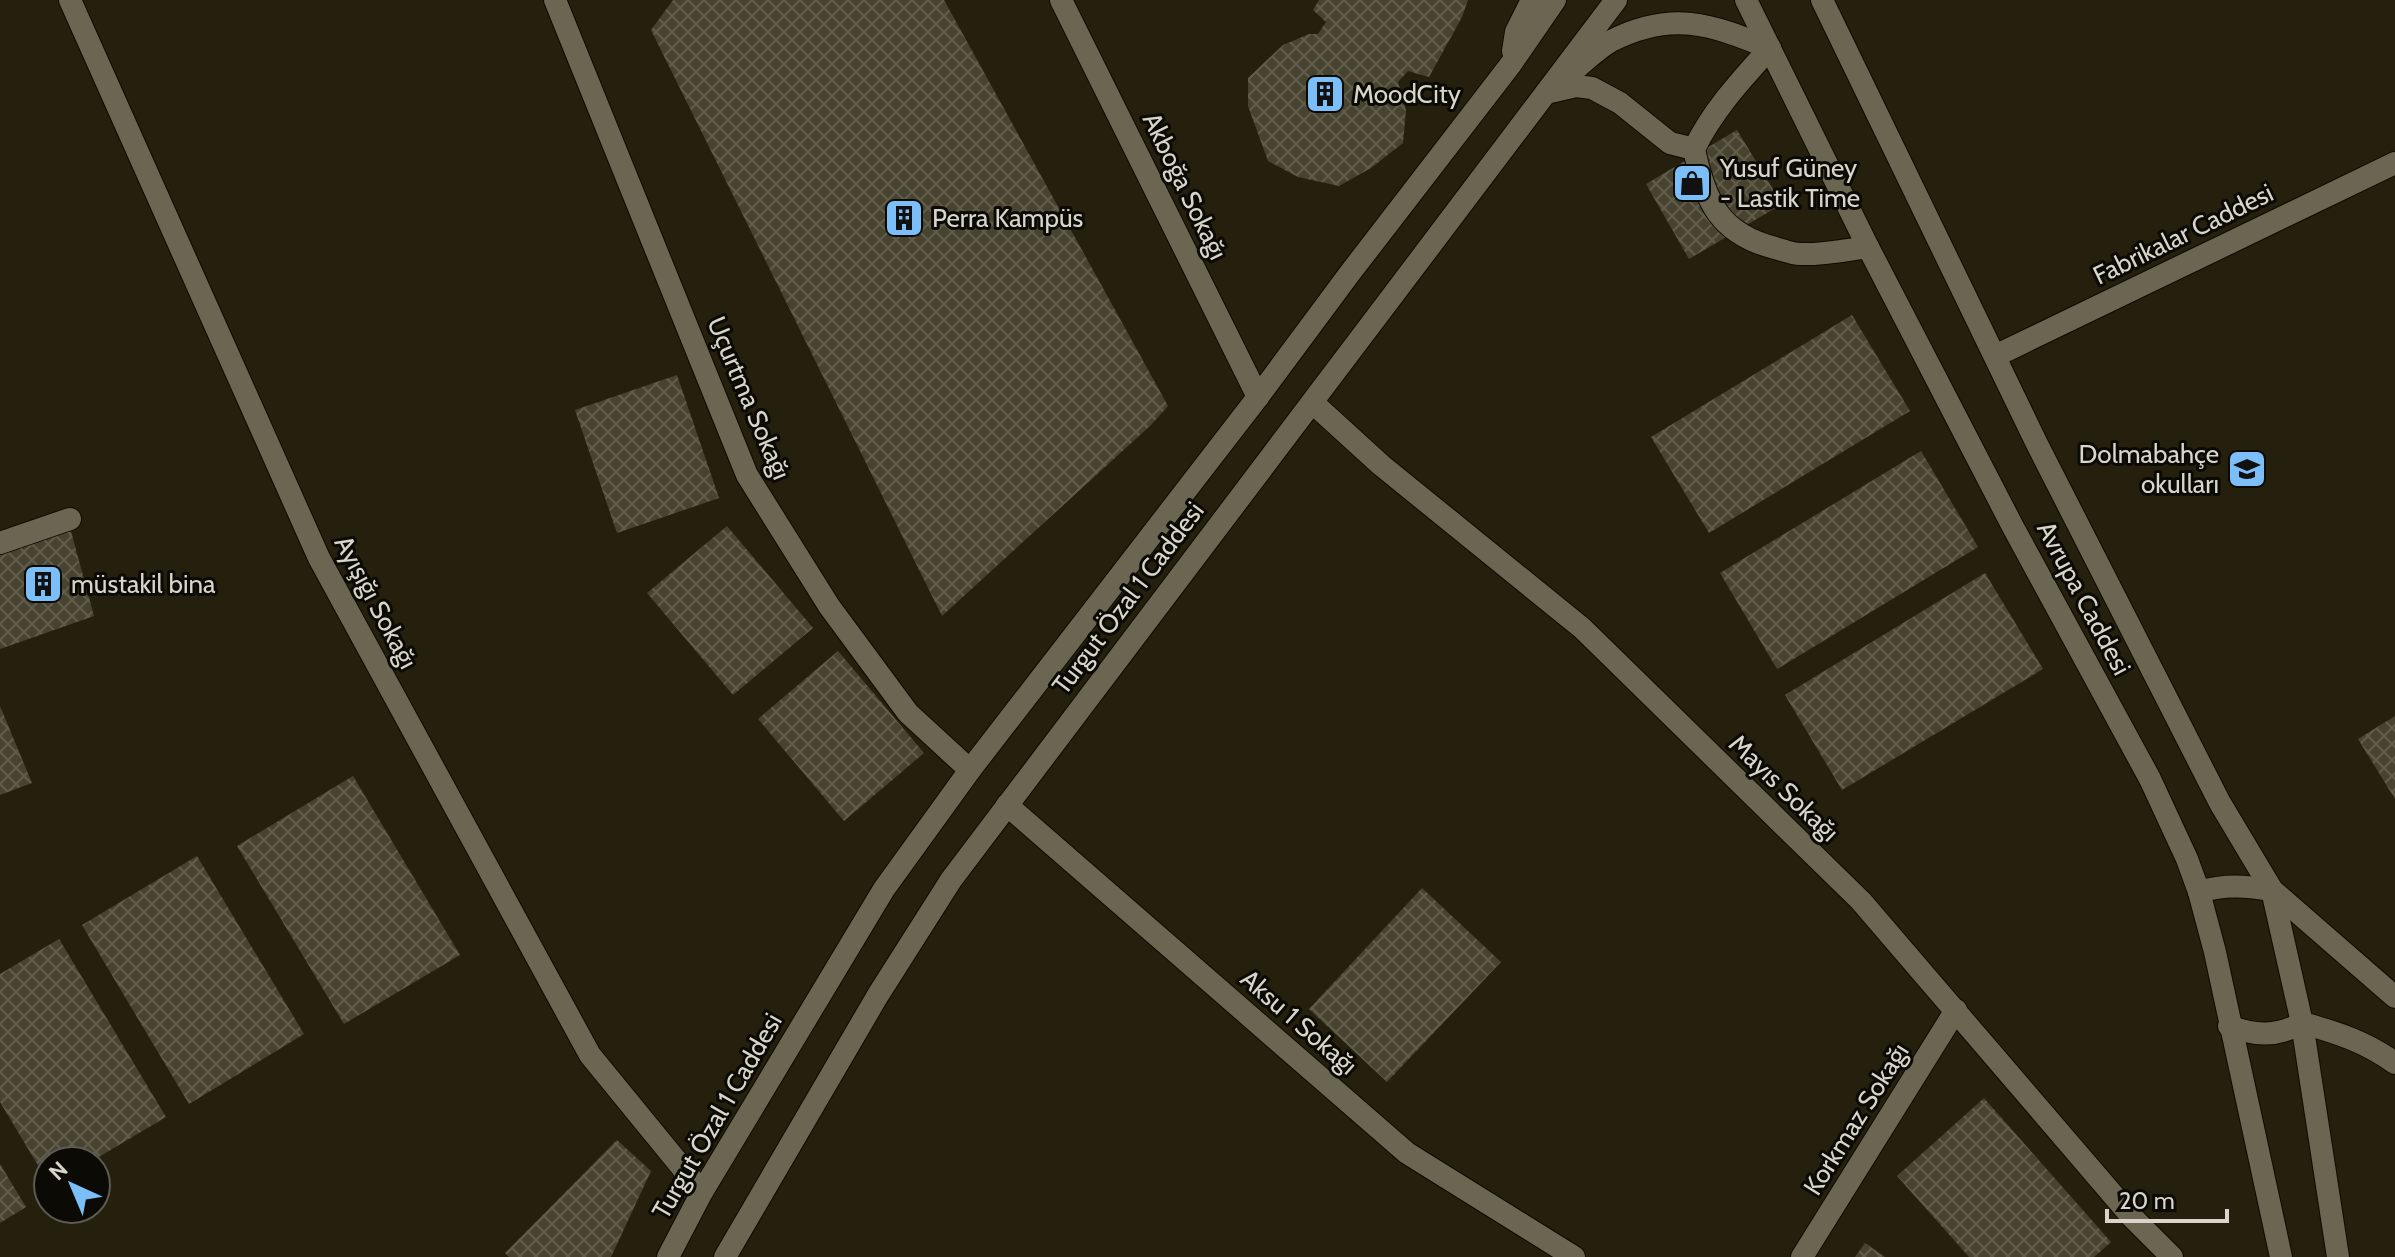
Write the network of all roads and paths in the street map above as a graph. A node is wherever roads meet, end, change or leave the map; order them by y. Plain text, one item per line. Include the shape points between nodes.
1 (70, 0) edge
2 (555, 0) edge
3 (1061, 0) edge
4 (1532, 0) edge
5 (1555, 0) edge
6 (1616, 0) edge
7 (1746, 0) edge
8 (1822, 0) edge
9 (1770, 48) junction
10 (1511, 64) junction
11 (1546, 93) junction
12 (1694, 149) junction
13 (2395, 163) edge
14 (1868, 247) junction
15 (1995, 356) junction
16 (1258, 397) junction
17 (1313, 403) junction
18 (70, 519) dead end
19 (0, 543) edge
20 (970, 770) junction
21 (1007, 805) junction
22 (2272, 890) junction
23 (2199, 892) junction
24 (2395, 997) edge
25 (1956, 1010) junction
26 (2302, 1023) junction
27 (2229, 1026) junction
28 (2395, 1063) edge
29 (702, 1192) junction
30 (668, 1257) edge
31 (725, 1257) edge
32 (1574, 1257) edge
33 (1802, 1257) edge
34 (2172, 1257) edge
35 (2281, 1257) edge
36 (2338, 1257) edge

1 - 29 street, Ayışığı Sokağı via 319,558 590,1055
2 - 20 street, Uçurtma Sokağı via 747,475 829,606 908,713
3 - 16 street, Akboğa Sokağı
4 - 10 street via 1516,32
5 - 10 street, Turgut Özal 1 Caddesi
6 - 11 street, Turgut Özal 1 Caddesi
7 - 9 street, Avrupa Caddesi
8 - 15 street, Avrupa Caddesi
9 - 11 street via 1721,28 1676,22 1641,29 1608,42
9 - 12 street via 1725,99
9 - 14 street, Avrupa Caddesi
10 - 16 street, Turgut Özal 1 Caddesi
11 - 12 street via 1592,88 1670,143
11 - 17 street, Turgut Özal 1 Caddesi
12 - 14 street via 1704,188 1734,232 1798,254
13 - 15 street, Fabrikalar Caddesi
14 - 23 street, Avrupa Caddesi via 2150,779
15 - 22 street, Avrupa Caddesi via 2220,803
16 - 20 street, Turgut Özal 1 Caddesi
17 - 21 street, Turgut Özal 1 Caddesi
17 - 25 street, Mayıs Sokağı via 1582,628 1861,901
18 - 19 street
20 - 29 street, Turgut Özal 1 Caddesi via 884,889
21 - 31 street, Turgut Özal 1 Caddesi via 951,880 878,995
21 - 32 street, Aksu 1 Sokağı via 1407,1153
22 - 23 street via 2244,885
22 - 24 street
22 - 26 street, Avrupa Caddesi
23 - 27 street, Avrupa Caddesi
25 - 33 street, Korkmaz Sokağı
25 - 34 street, Mayıs Sokağı
26 - 27 street via 2286,1032 2250,1034
26 - 28 street via 2338,1032
26 - 36 street, Avrupa Caddesi
27 - 35 street, Avrupa Caddesi
29 - 30 street, Turgut Özal 1 Caddesi

